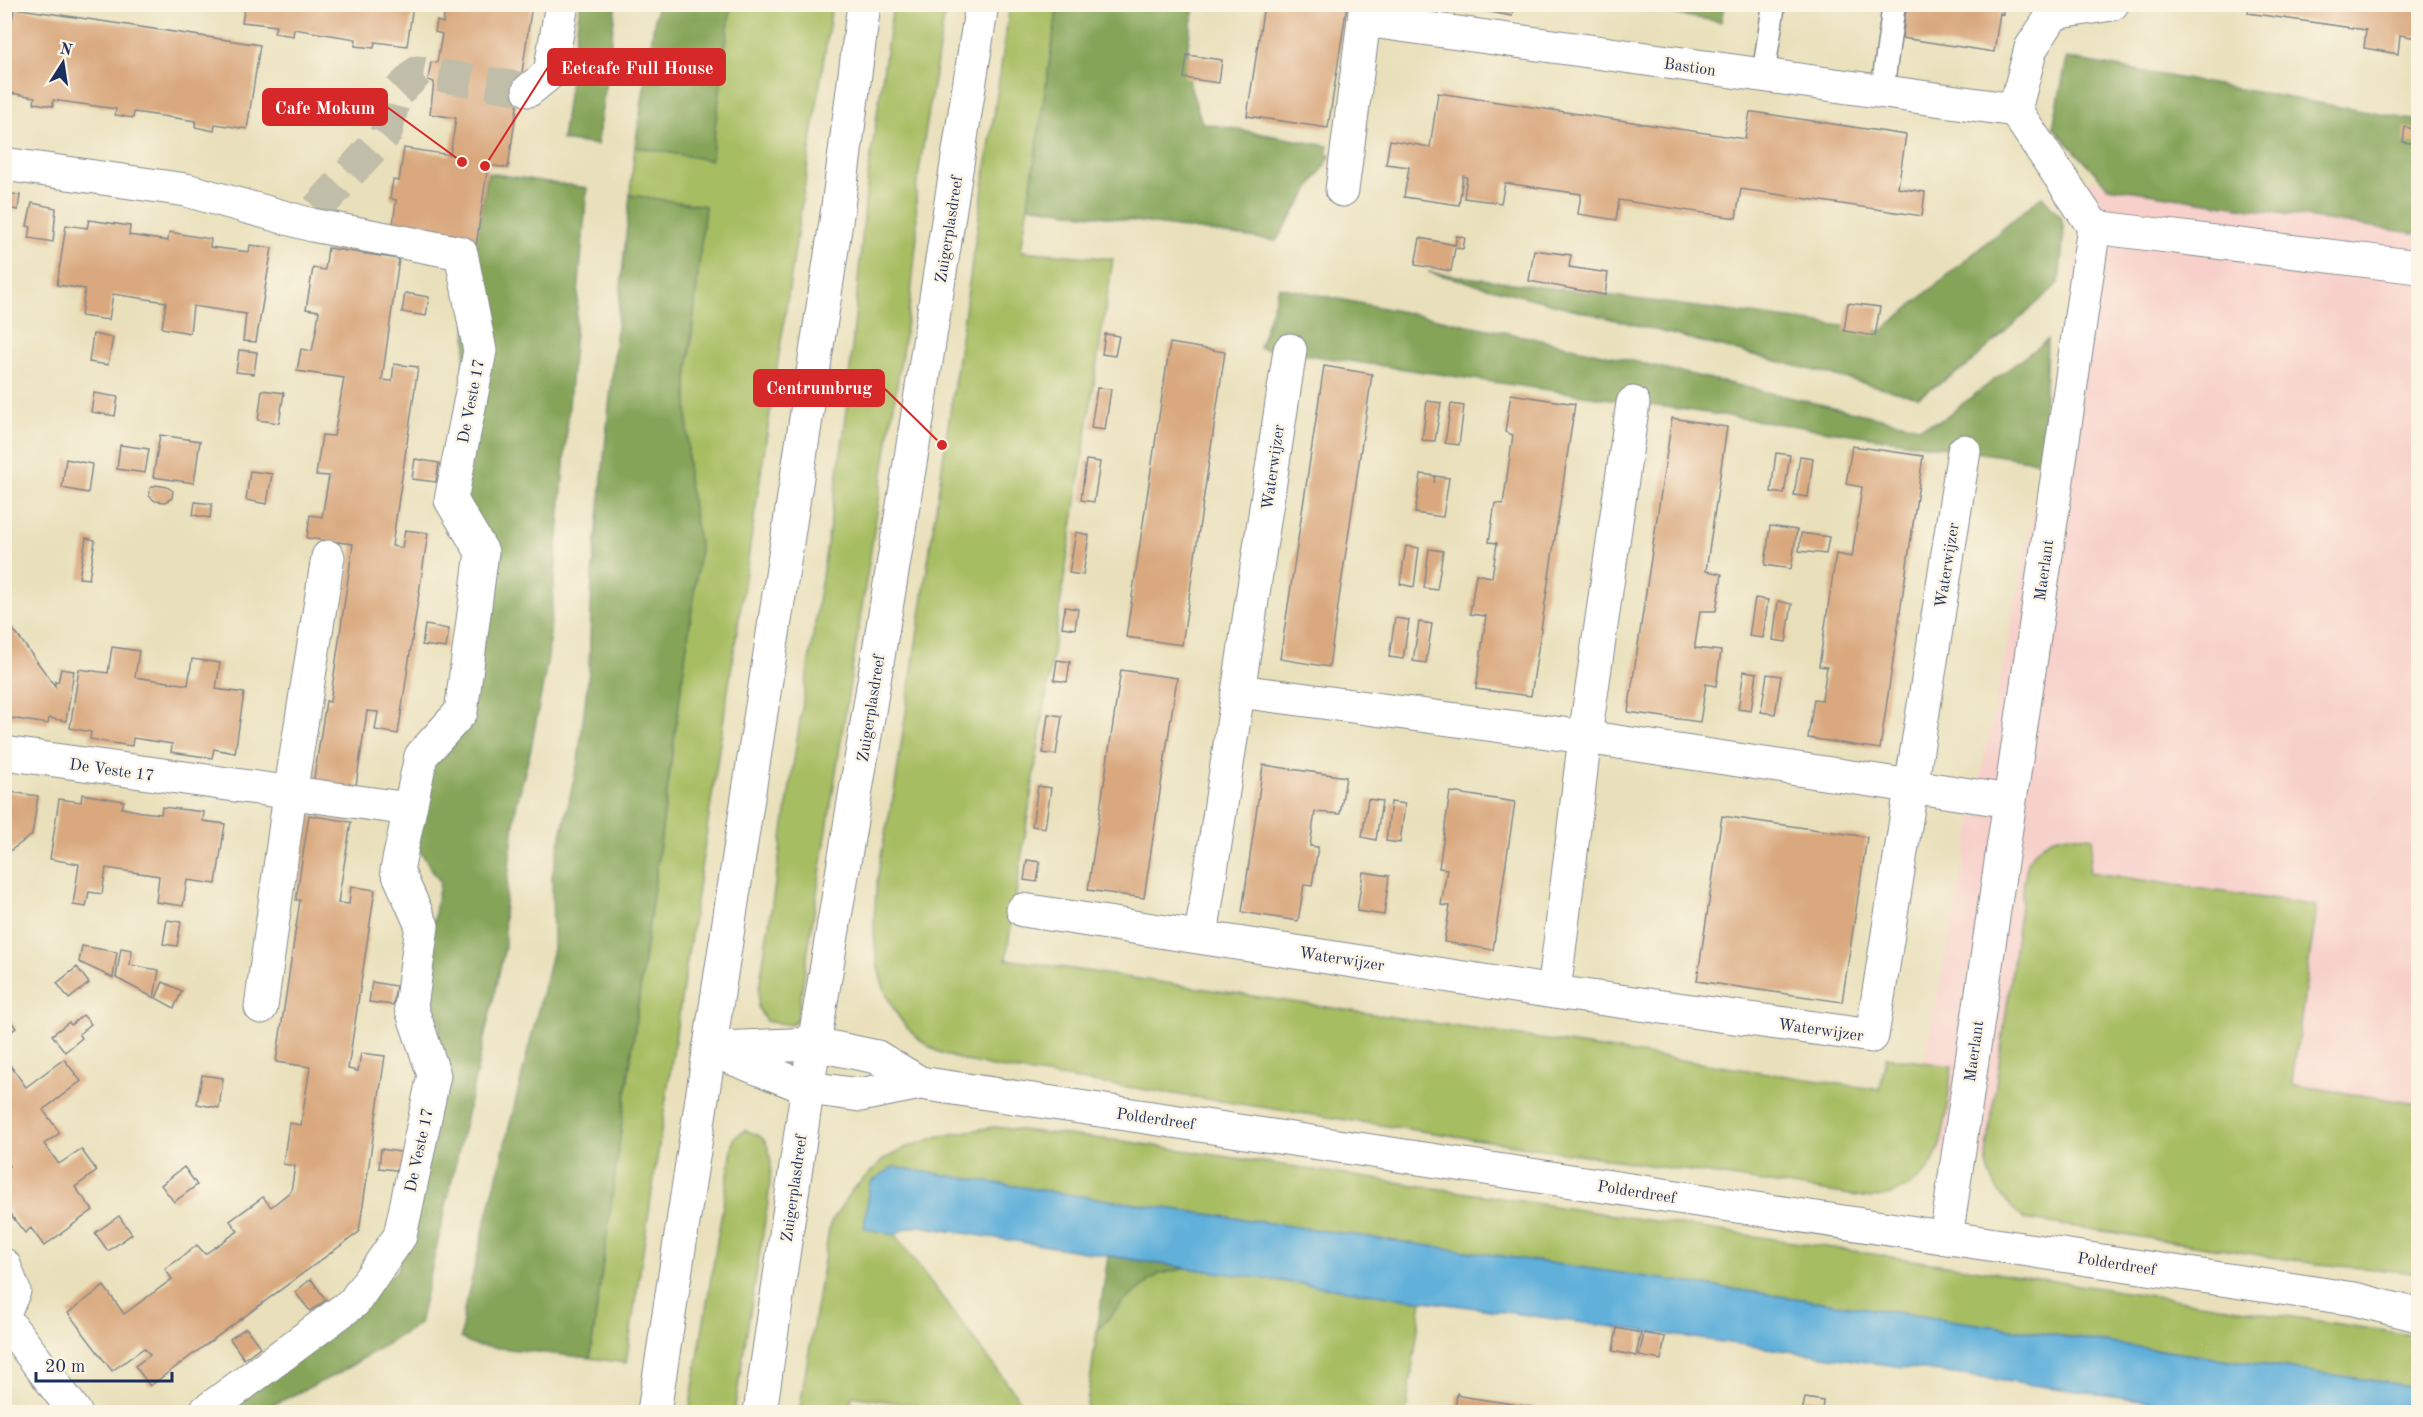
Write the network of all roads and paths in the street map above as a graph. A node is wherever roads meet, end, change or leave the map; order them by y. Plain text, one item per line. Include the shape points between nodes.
1 (562, 4) edge
2 (864, 4) edge
3 (982, 4) edge
4 (1774, 4) edge
5 (1894, 4) edge
6 (2112, 4) edge
7 (1365, 12) edge
8 (1763, 77) junction
9 (529, 90) dead end
10 (1882, 92) junction
11 (2015, 110) junction
12 (4, 164) edge
13 (1342, 190) dead end
14 (2094, 227) junction
15 (2418, 267) edge
16 (1290, 350) dead end
17 (1633, 403) dead end
18 (1964, 451) dead end
19 (327, 557) dead end
20 (1239, 691) junction
21 (1585, 737) junction
22 (4, 753) edge
23 (1912, 785) junction
24 (291, 794) junction
25 (2010, 801) junction
26 (409, 809) junction
27 (1023, 910) dead end
28 (1201, 936) junction
29 (1554, 992) junction
30 (261, 1008) dead end
31 (814, 1044) junction
32 (710, 1049) junction
33 (920, 1083) junction
34 (808, 1088) junction
35 (1946, 1238) junction
36 (4, 1265) edge
37 (2418, 1297) edge
38 (2354, 1299) junction
39 (4, 1313) edge
40 (2418, 1315) edge
41 (4, 1318) edge
42 (75, 1413) edge
43 (205, 1413) edge
44 (654, 1413) edge
45 (760, 1413) edge

1 - 9 street via 550,73
2 - 32 street via 836,222
3 - 31 street, Zuigerplasdreef
4 - 8 lane
5 - 10 lane
6 - 11 street via 2054,13 2031,48
7 - 8 street, Bastion
7 - 13 street, Bastion
8 - 10 street, Bastion
10 - 11 street, Bastion
11 - 14 street
12 - 26 street, De Veste 17 via 186,190 461,254 480,351 451,500 482,552 461,712 421,756
14 - 15 street
14 - 25 street, Maerlant
16 - 20 street, Waterwijzer
17 - 21 street
18 - 23 street, Waterwijzer
19 - 24 street
20 - 21 street
20 - 28 street, Waterwijzer
21 - 23 street
21 - 29 street
22 - 24 street, De Veste 17
23 - 25 street
23 - 29 street, Waterwijzer via 1872,1036
24 - 26 street, De Veste 17
24 - 30 street
25 - 35 street, Maerlant
26 - 43 street, De Veste 17 via 397,870 422,926 411,1007 434,1075 400,1236 354,1302
27 - 28 street, Waterwijzer
28 - 29 street, Waterwijzer
31 - 32 street, Polderdreef
31 - 33 street, Polderdreef via 877,1056
31 - 34 street, Zuigerplasdreef
32 - 34 street, Polderdreef
32 - 44 street
33 - 34 street, Polderdreef via 860,1095
33 - 35 street, Polderdreef
34 - 45 street, Zuigerplasdreef
35 - 38 street, Polderdreef
36 - 39 street via 14,1291
37 - 38 street, Polderdreef
38 - 40 street, Polderdreef
41 - 42 street

